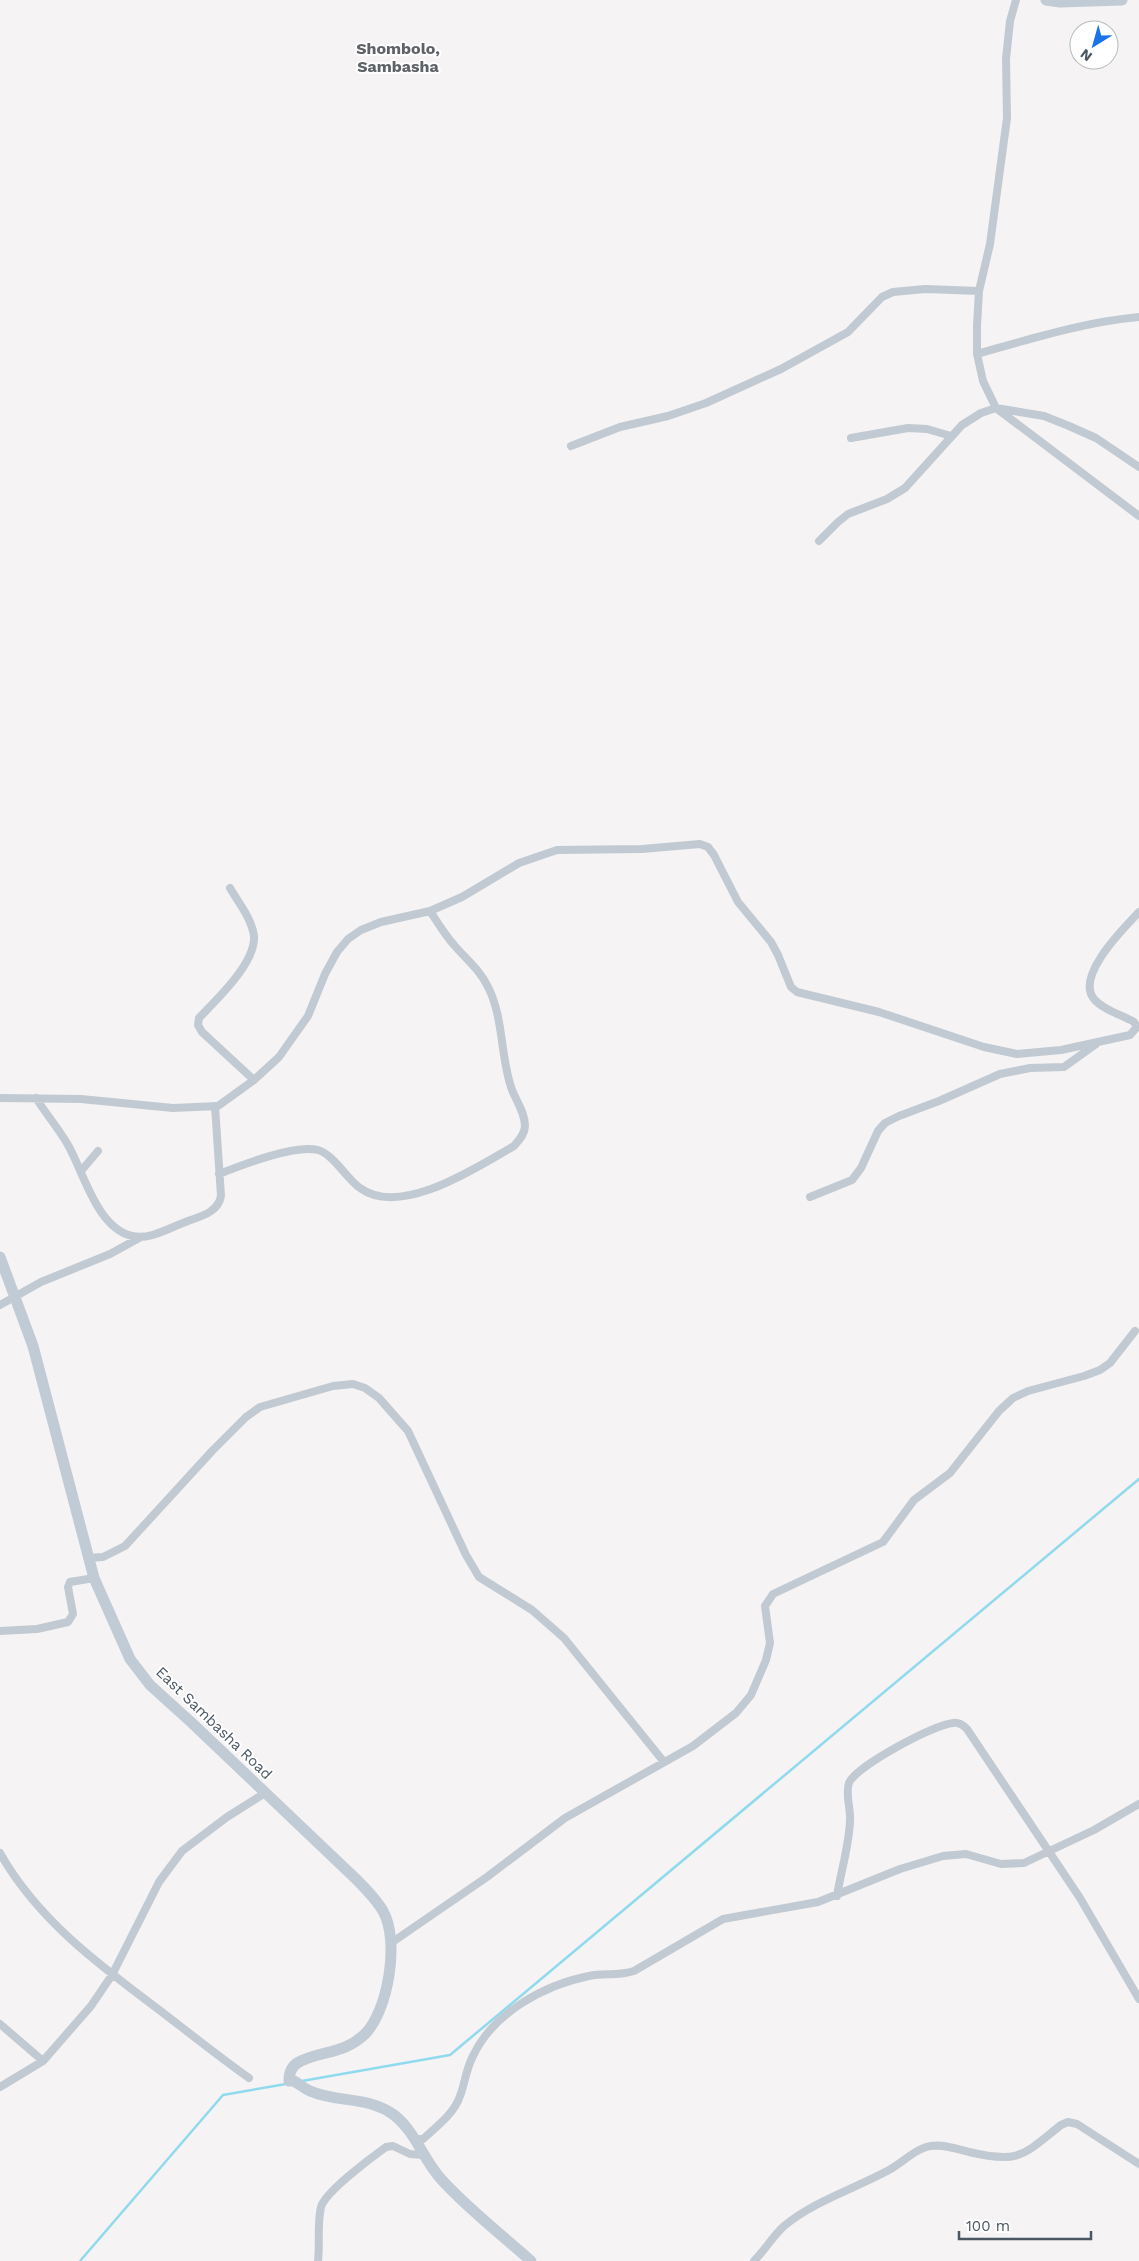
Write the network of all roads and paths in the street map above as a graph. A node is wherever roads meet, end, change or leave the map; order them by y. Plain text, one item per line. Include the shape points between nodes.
1 (1016, 0) edge
2 (1046, 0) edge
3 (1122, 0) edge
4 (978, 291) junction
5 (1139, 317) edge
6 (977, 354) junction
7 (996, 408) junction
8 (951, 436) junction
9 (851, 438) dead end
10 (571, 446) dead end
11 (1139, 467) edge
12 (1139, 516) edge
13 (819, 541) dead end
14 (230, 888) dead end
15 (430, 911) junction
16 (1139, 912) edge
17 (1097, 1043) junction
18 (254, 1080) junction
19 (0, 1098) edge
20 (36, 1098) junction
21 (215, 1106) junction
22 (98, 1151) dead end
23 (81, 1171) junction
24 (220, 1174) junction
25 (810, 1196) dead end
26 (141, 1237) junction
27 (0, 1256) edge
28 (15, 1297) junction
29 (0, 1305) edge
30 (1135, 1331) dead end
31 (88, 1558) junction
32 (94, 1578) junction
33 (0, 1631) edge
34 (664, 1762) junction
35 (265, 1793) junction
36 (1139, 1804) edge
37 (0, 1853) edge
38 (1050, 1853) junction
39 (837, 1896) junction
40 (391, 1943) junction
41 (112, 1975) junction
42 (1139, 1999) edge
43 (0, 2024) edge
44 (43, 2061) junction
45 (248, 2078) dead end
46 (0, 2087) edge
47 (414, 2138) junction
48 (422, 2155) junction
49 (1139, 2164) edge
50 (318, 2261) edge
51 (531, 2261) edge
52 (754, 2261) edge

1 - 4 street via 1006,59 1006,127 990,244
2 - 3 street
4 - 6 street
4 - 10 street via 925,289 893,292 882,297 848,332 781,369 706,403 620,427
5 - 6 street via 1115,319
6 - 7 street via 982,381
7 - 8 street via 968,420
7 - 11 street via 1044,416 1069,426 1096,438
7 - 12 street
8 - 9 street via 908,428
8 - 13 street via 905,488 887,499 848,514
14 - 18 street via 254,935 253,949 228,986 199,1018 198,1025
15 - 17 street via 462,897 519,863 557,850 642,849 700,844 708,847 714,855 738,902 771,942 791,987 797,992 880,1012 1000,1051 1029,1054
15 - 18 street via 381,922 348,939 325,974 308,1016 279,1057
15 - 24 street via 488,987 495,1008 503,1058 524,1116 522,1136 514,1146 441,1185 404,1197 367,1192 324,1152 314,1149 290,1151
16 - 17 street via 1111,943 1089,984 1094,1000 1134,1022 1137,1027 1130,1035
17 - 25 street via 1064,1066 1000,1074 885,1123 857,1175
18 - 21 street
19 - 20 street
20 - 21 street via 173,1108
20 - 23 street via 68,1145
21 - 24 street
22 - 23 street
23 - 26 street via 106,1219 124,1233
24 - 26 street via 220,1200 211,1212
26 - 28 street
27 - 28 street, East Sambasha Road
28 - 29 street
28 - 31 street, East Sambasha Road via 33,1346
30 - 34 street via 1110,1363 1100,1370 1013,1398 950,1472 914,1500 884,1542 773,1594 765,1606 770,1643 751,1695 715,1731
31 - 32 street, East Sambasha Road
31 - 34 street via 104,1557 124,1546 213,1450 260,1408 333,1386 353,1384 366,1388 408,1431 479,1576 532,1610 564,1638
32 - 33 street via 70,1582 73,1614 68,1622 37,1629
32 - 35 street, East Sambasha Road via 130,1659 150,1685
34 - 40 street via 565,1818
35 - 40 street, East Sambasha Road via 371,1895 385,1916
35 - 41 street via 208,1831 177,1857 147,1904
36 - 38 street
37 - 41 street via 31,1899
38 - 39 street via 1015,1865 966,1854 943,1856 900,1869
38 - 39 street via 967,1729 950,1723 933,1728 890,1751 863,1768 850,1781 851,1819
38 - 42 street
39 - 47 street via 802,1906 723,1919 634,1971 623,1975 598,1974 580,1978 530,1998 502,2019 478,2047 468,2066 460,2098 450,2113 423,2139
40 - 47 street, East Sambasha Road via 388,1976 376,2020 364,2034 338,2052 298,2062 289,2073 289,2081 324,2095 386,2110 404,2124
41 - 44 street
41 - 45 street
43 - 44 street
44 - 46 street
47 - 48 street
48 - 50 street via 386,2147 325,2199 321,2208
48 - 51 street via 440,2178
49 - 52 street via 1077,2124 1068,2122 1018,2157 985,2156 931,2146 794,2218

